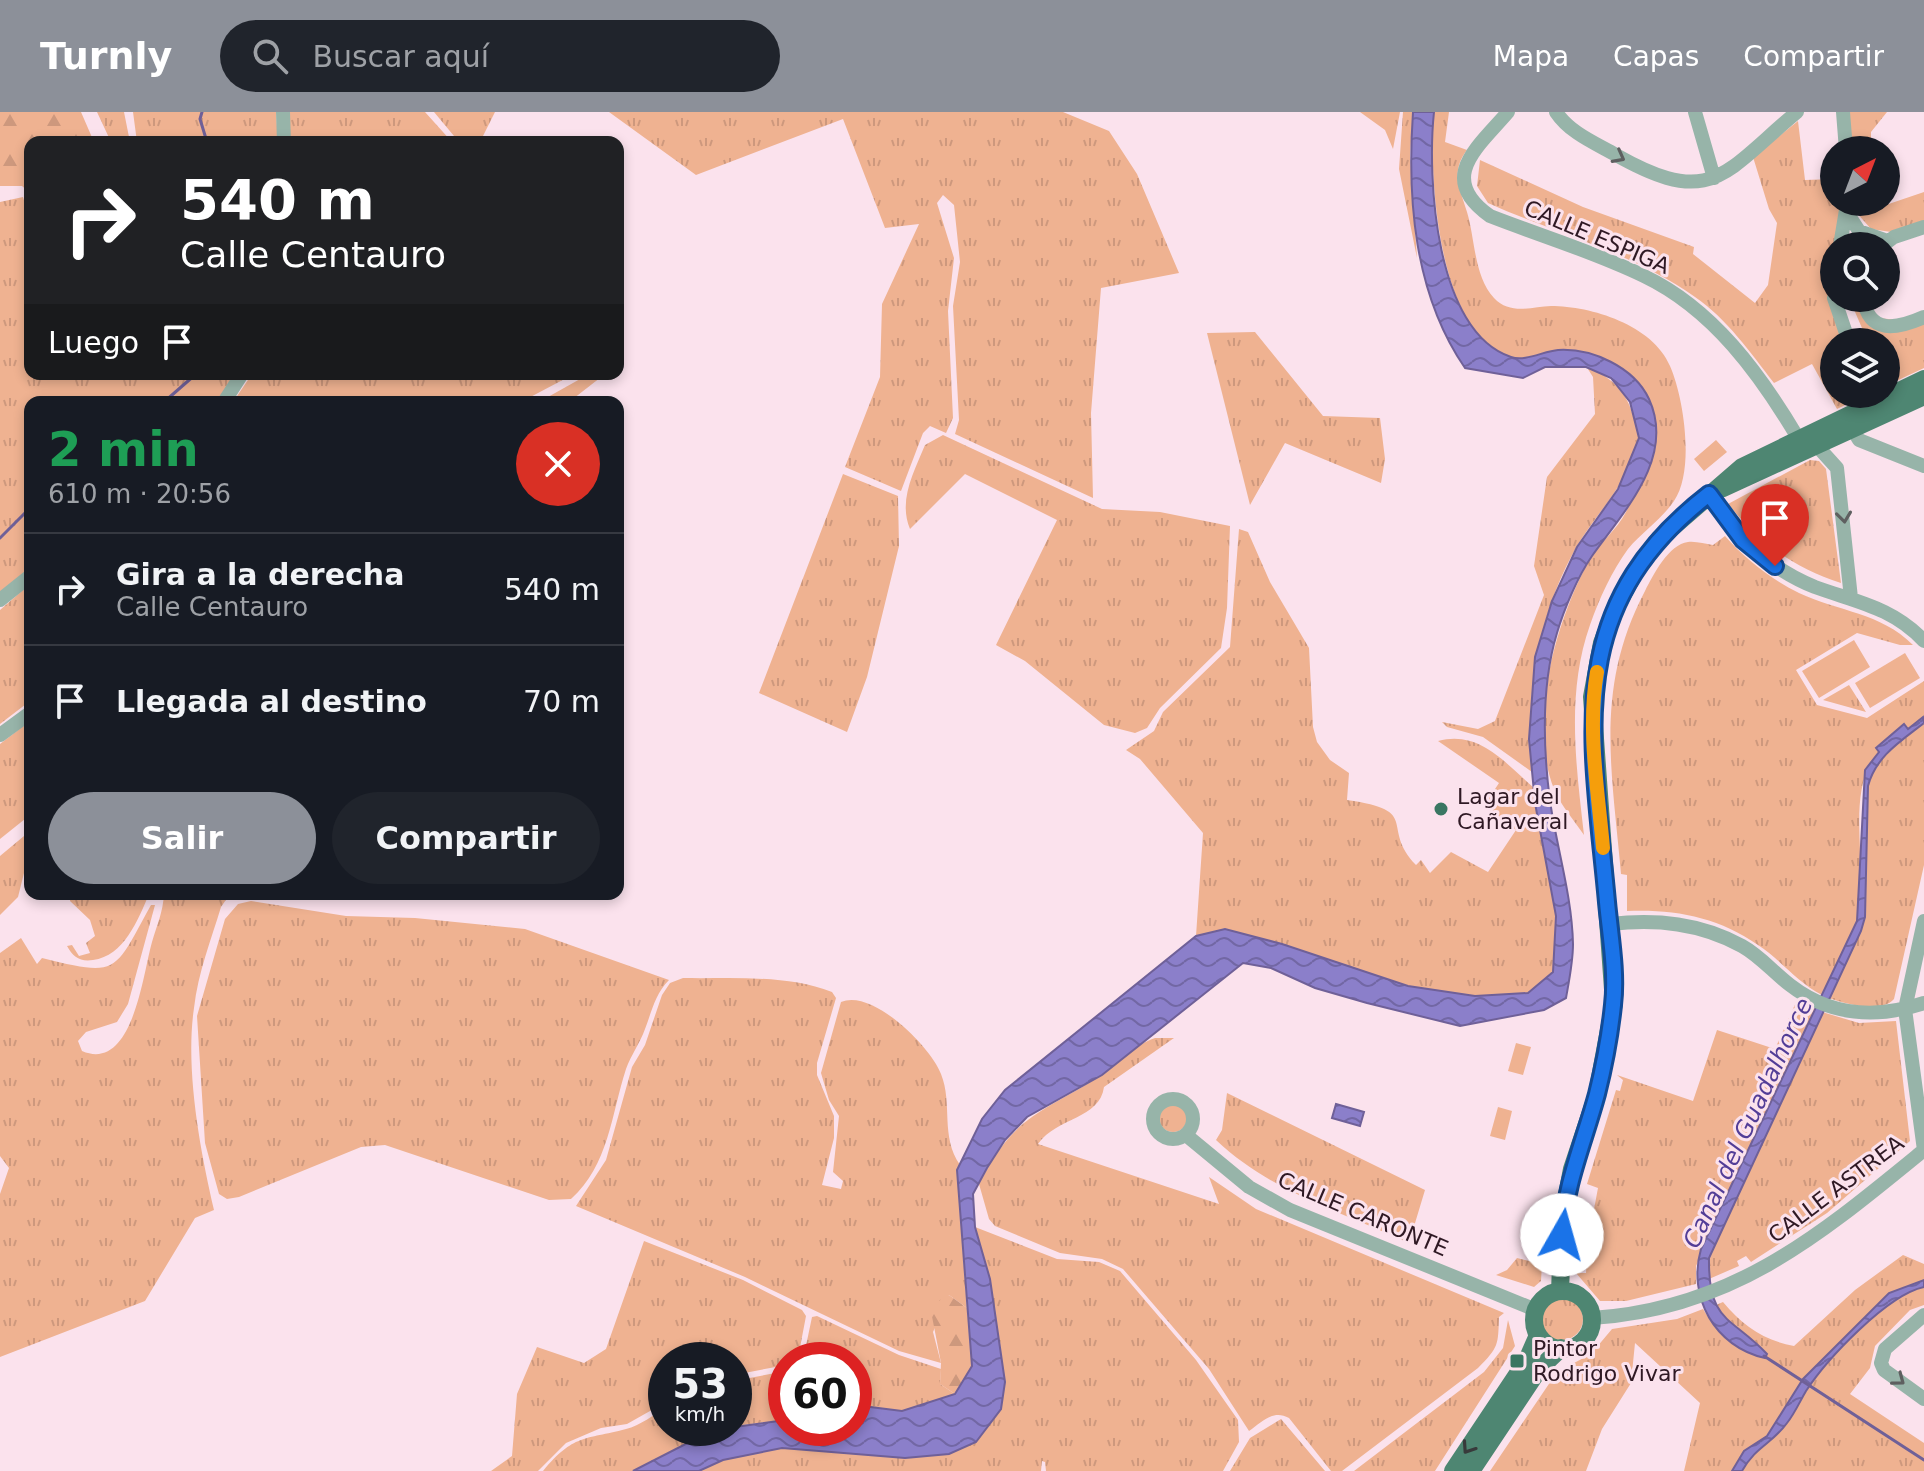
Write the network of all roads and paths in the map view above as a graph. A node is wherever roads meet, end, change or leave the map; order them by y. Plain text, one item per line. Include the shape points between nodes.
1 (283, 112) edge
2 (1508, 112) edge
3 (1556, 112) edge
4 (1695, 112) edge
5 (1843, 112) edge
6 (1790, 115) edge
7 (284, 136) edge
8 (1845, 136) edge
9 (1714, 178) junction
10 (1851, 216) edge
11 (1924, 227) edge
12 (1859, 231) edge
13 (1900, 237) edge
14 (1868, 312) edge
15 (1924, 317) edge
16 (1924, 379) edge
17 (1900, 389) edge
18 (1924, 396) edge
19 (1857, 408) edge
20 (1853, 430) junction
21 (1798, 438) junction
22 (1818, 447) junction
23 (1924, 466) edge
24 (1731, 484) junction
25 (1709, 494) junction
26 (24, 581) edge
27 (1851, 598) junction
28 (0, 600) edge
29 (1924, 641) edge
30 (24, 717) edge
31 (0, 735) edge
32 (1924, 921) edge
33 (1610, 924) junction
34 (1924, 1003) edge
35 (1905, 1009) junction
36 (1186, 1135) dead end
37 (1924, 1150) edge
38 (1560, 1291) junction
39 (1536, 1310) junction
40 (1922, 1317) edge
41 (1592, 1318) junction
42 (1538, 1335) junction
43 (1561, 1348) junction
44 (1924, 1399) edge
45 (1453, 1471) edge
46 (1471, 1471) edge

1 - 7 street
2 - 21 street, CALLE ESPIGA via 1465,164 1464,180 1477,207 1647,277 1688,304 1730,342
3 -> 9 street via 1579,135 1672,181 1699,184
4 - 9 street
5 - 8 street
6 - 9 street
10 - 12 street
11 - 13 street
14 - 15 street via 1879,326 1890,329
16 - 17 main road
18 - 20 main road
19 - 21 main road
20 - 22 main road
20 - 23 street via 1859,440
21 - 24 main road via 1790,449
21 - 25 main road via 1742,467
22 - 24 main road
22 -> 27 street via 1837,468
24 - 25 main road
25 - 27 street via 1743,540 1775,566
25 - 33 main road via 1660,538 1636,570 1602,643 1592,697 1593,742
26 - 28 street
27 - 29 street via 1889,612
30 - 31 street
32 - 35 street
33 - 35 street via 1672,923 1722,937 1830,1006 1869,1014
33 - 38 main road via 1614,1003 1597,1094 1563,1216
34 - 35 street
35 - 37 street
36 - 39 street, CALLE CARONTE via 1249,1187 1290,1210
37 - 41 street, CALLE ASTREA via 1773,1264 1694,1299
38 - 39 main road
38 - 41 main road via 1578,1295
39 - 42 main road
40 -> 44 street via 1885,1349 1881,1363
41 - 43 main road via 1584,1340
42 - 43 main road
42 -> 45 main road
43 - 46 main road via 1539,1369

